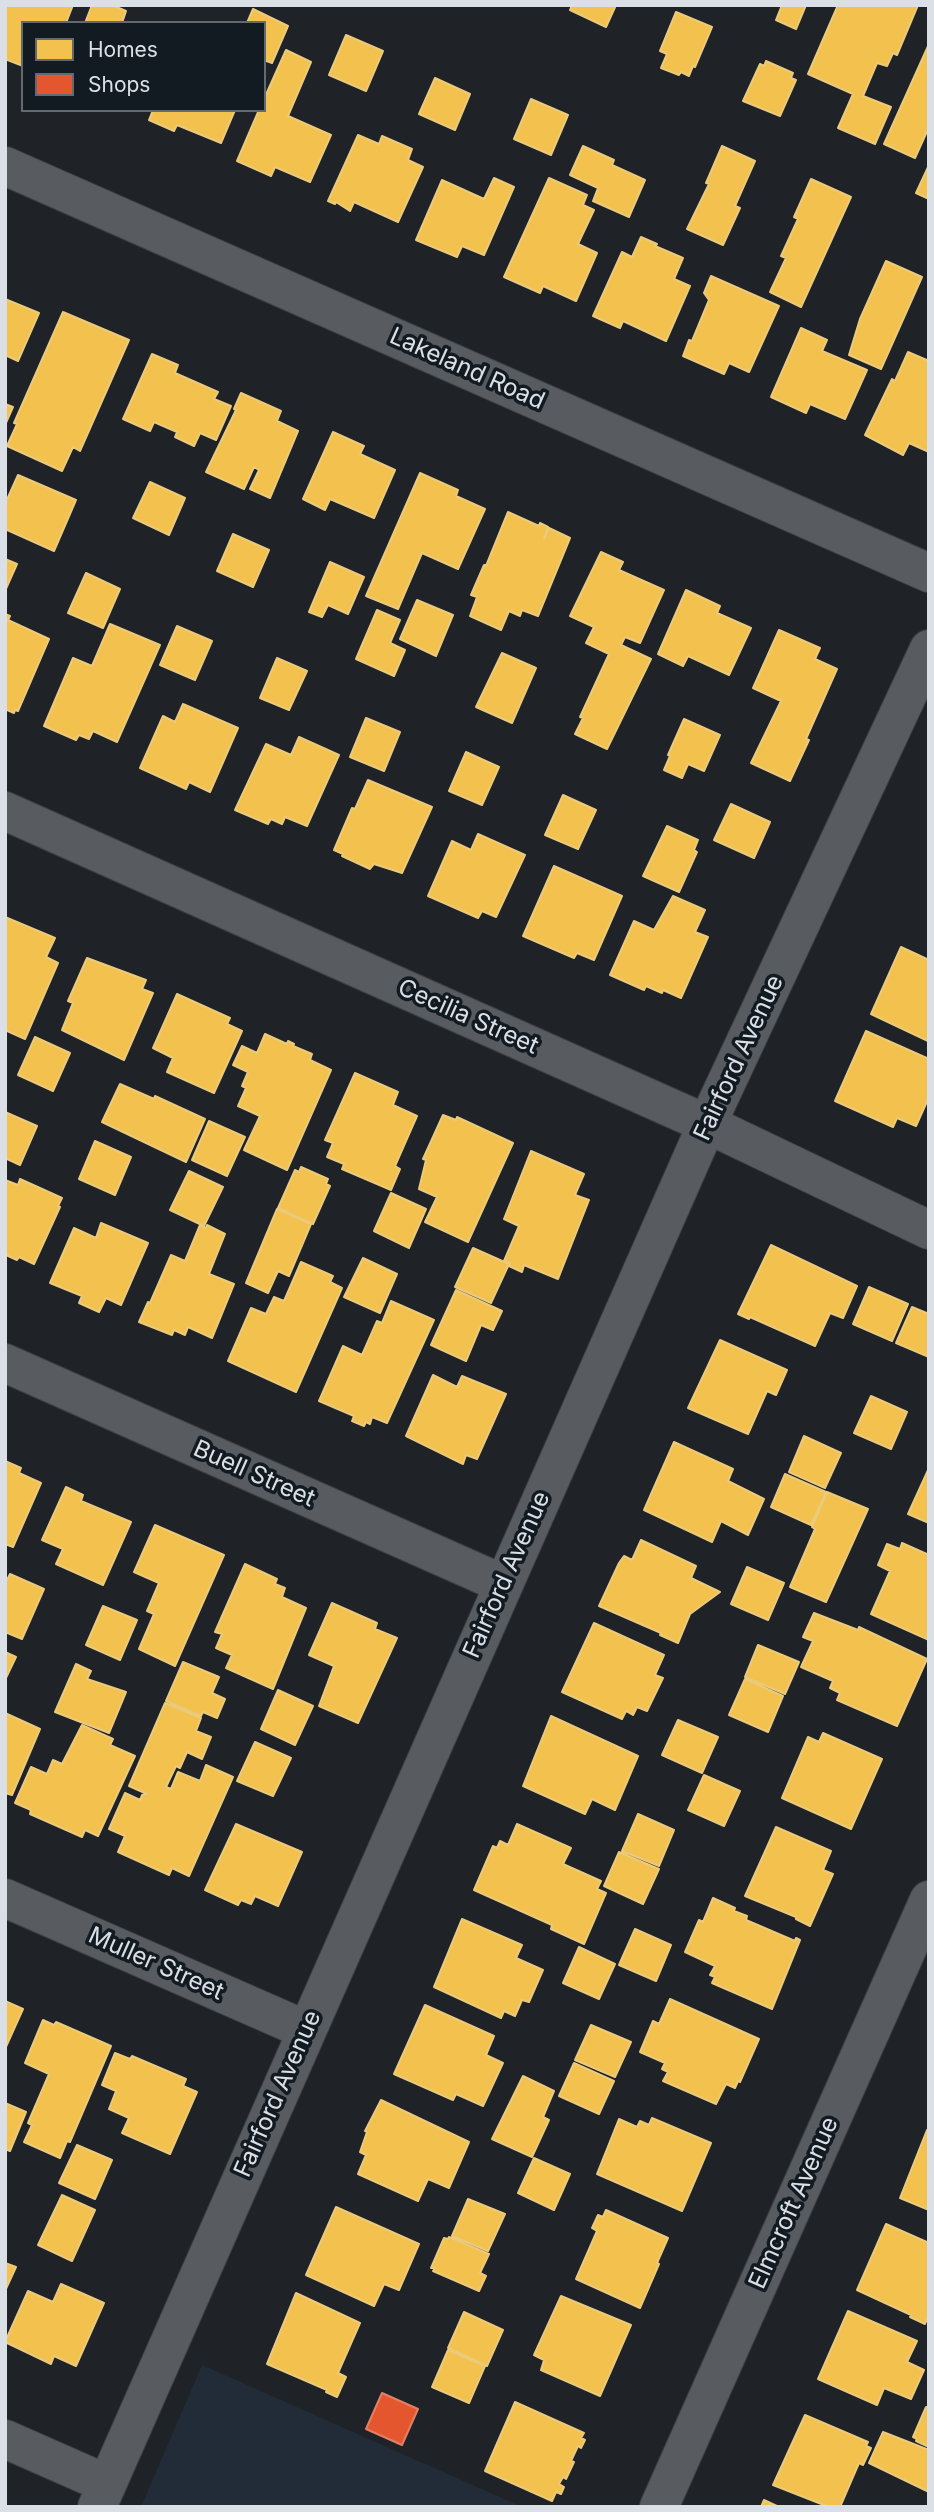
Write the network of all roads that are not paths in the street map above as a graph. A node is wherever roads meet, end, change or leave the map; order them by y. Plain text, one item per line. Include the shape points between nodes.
1 (5, 166) edge
2 (929, 573) edge
3 (929, 649) edge
4 (5, 811) edge
5 (708, 1124) junction
6 (929, 1230) edge
7 (5, 1363) edge
8 (503, 1584) junction
9 (5, 1898) edge
10 (929, 1900) edge
11 (306, 2030) junction
12 (5, 2439) edge
13 (102, 2495) edge
14 (659, 2507) edge

1 - 2 street, Lakeland Road
3 - 5 street, Fairford Avenue
4 - 5 street, Cecilia Street
5 - 6 street, Cecilia Street
5 - 8 street, Fairford Avenue
7 - 8 street, Buell Street
8 - 11 street, Fairford Avenue
9 - 11 street, Muller Street
10 - 14 street, Elmcroft Avenue
11 - 13 street, Fairford Avenue
12 - 13 street

